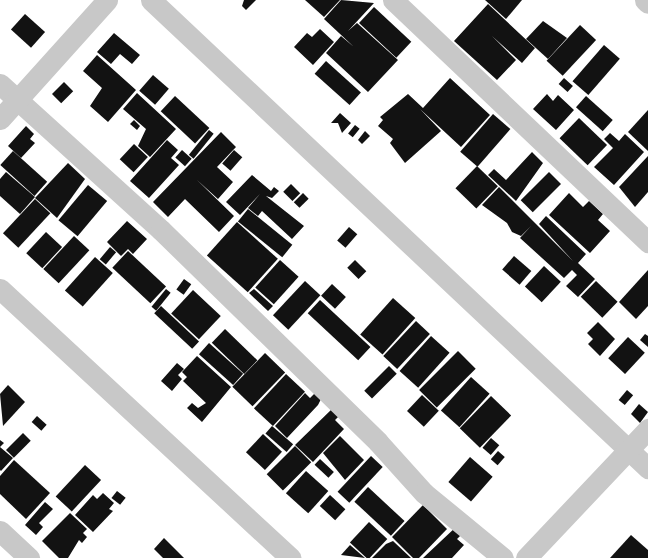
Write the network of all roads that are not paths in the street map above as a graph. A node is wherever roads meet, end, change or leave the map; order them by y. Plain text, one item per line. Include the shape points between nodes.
1 (107, 0) edge
2 (151, 0) edge
3 (393, 0) edge
4 (645, 0) edge
5 (648, 3) edge
6 (0, 84) edge
7 (19, 103) junction
8 (0, 119) edge
9 (648, 242) edge
10 (0, 289) edge
11 (648, 430) edge
12 (628, 450) junction
13 (648, 468) edge
14 (0, 531) edge
15 (29, 558) edge
16 (292, 558) edge
17 (503, 558) edge
18 (526, 558) edge

1 - 7 street
2 - 12 street
3 - 9 street
4 - 5 street
6 - 7 street
7 - 8 street
7 - 17 street via 161,230 378,442 424,493
10 - 16 street
11 - 12 street
12 - 13 street
12 - 18 street
14 - 15 street

